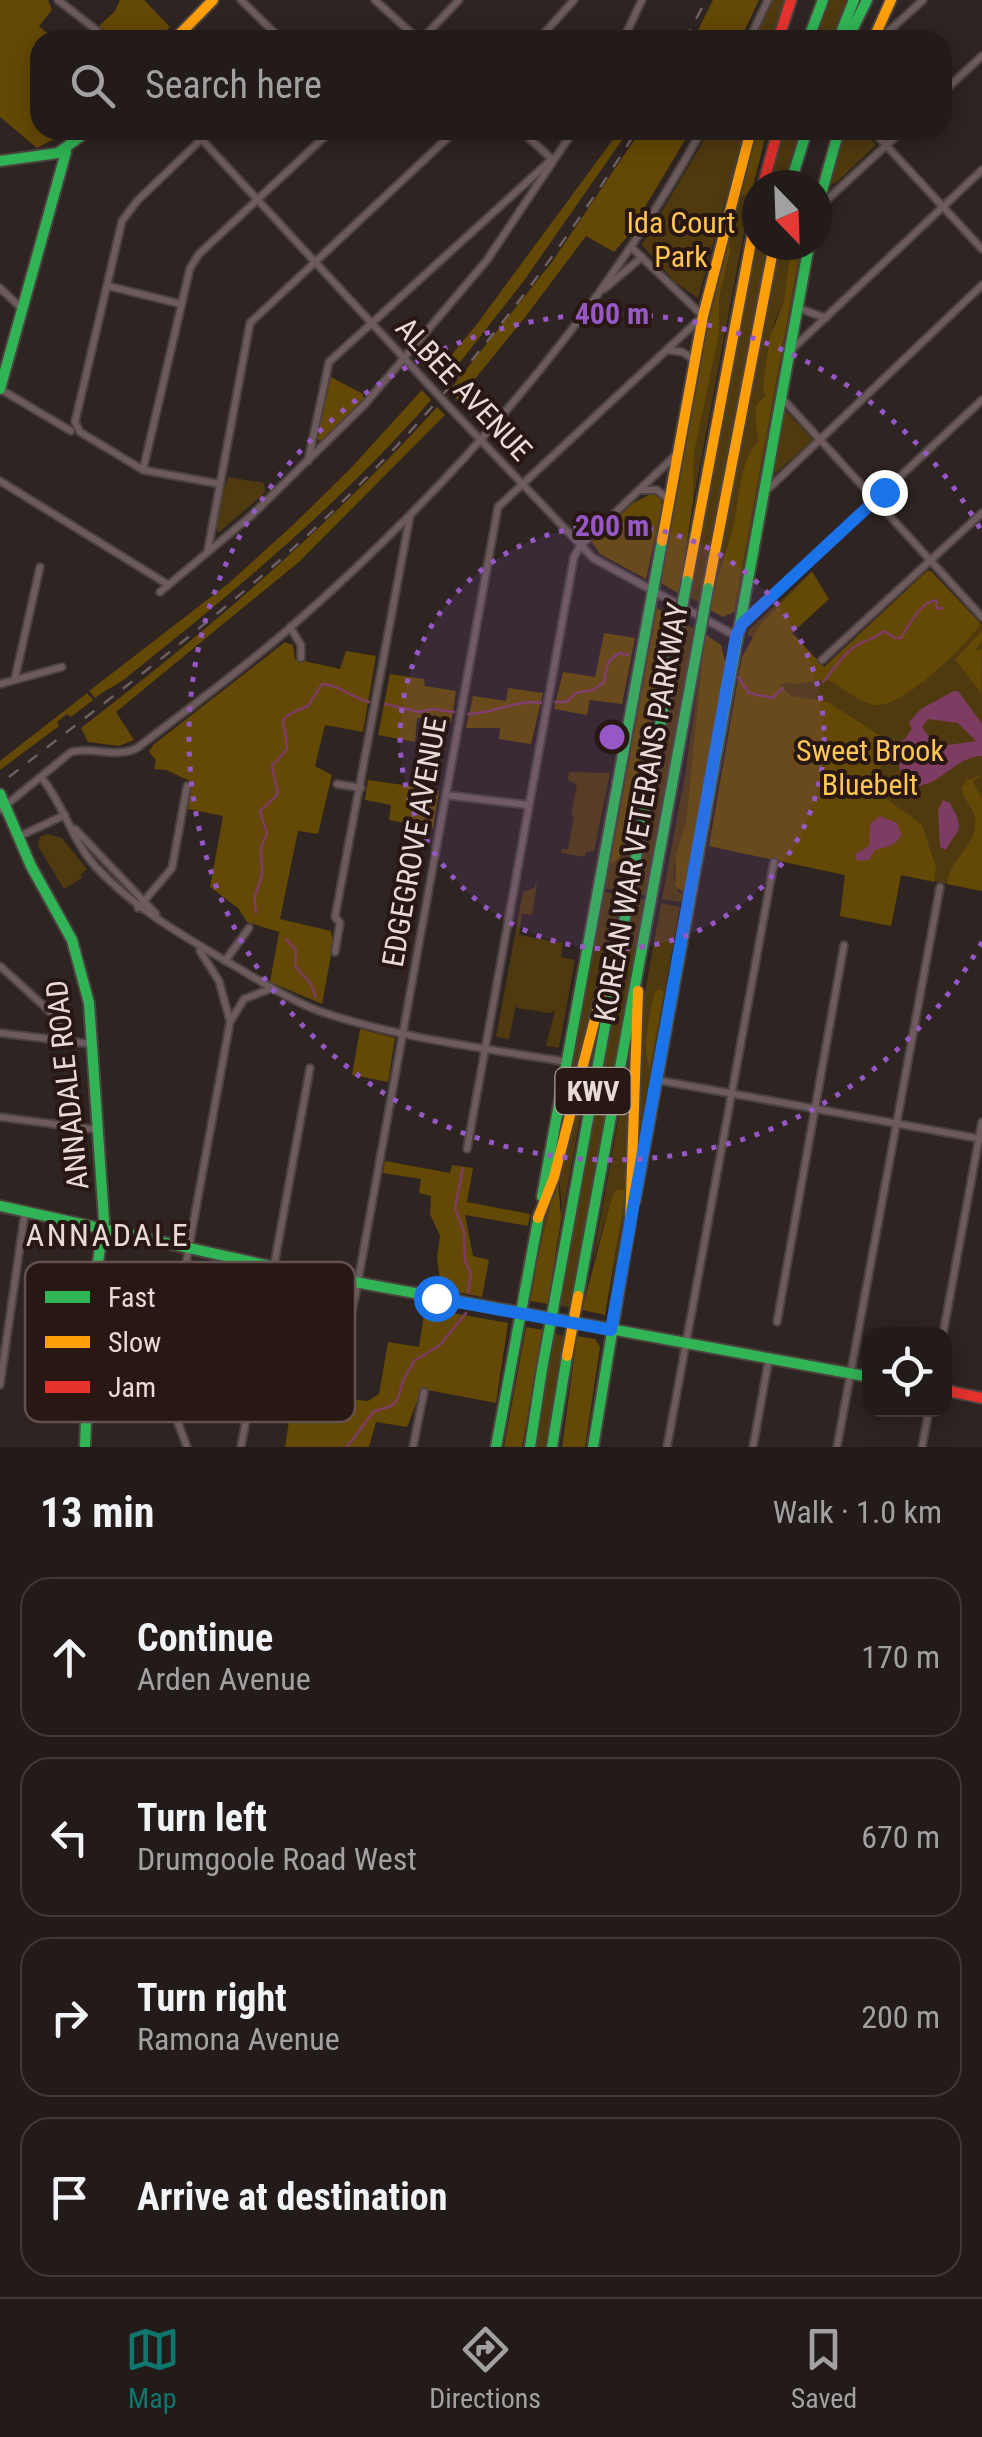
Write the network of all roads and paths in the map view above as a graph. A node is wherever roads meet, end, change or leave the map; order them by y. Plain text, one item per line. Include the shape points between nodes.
1 (58, 0) edge
2 (213, 0) edge
3 (242, 0) edge
4 (375, 0) edge
5 (459, 0) edge
6 (574, 0) edge
7 (642, 0) edge
8 (768, 0) edge
9 (790, 0) edge
10 (822, 0) edge
11 (854, 0) edge
12 (867, 0) edge
13 (892, 0) edge
14 (923, 0) edge
15 (96, 30) edge
16 (184, 30) edge
17 (272, 30) edge
18 (409, 30) edge
19 (430, 30) edge
20 (547, 30) edge
21 (628, 30) edge
22 (753, 30) edge
23 (781, 30) edge
24 (812, 30) edge
25 (842, 30) edge
26 (852, 30) edge
27 (880, 30) edge
28 (888, 30) edge
29 (982, 56) edge
30 (952, 84) edge
31 (79, 140) edge
32 (201, 140) edge
33 (203, 140) edge
34 (321, 140) edge
35 (445, 140) edge
36 (531, 140) edge
37 (566, 140) edge
38 (696, 140) edge
39 (748, 140) edge
40 (775, 140) edge
41 (804, 140) edge
42 (836, 140) edge
43 (881, 140) edge
44 (892, 140) edge
45 (886, 146) junction
46 (66, 152) junction
47 (552, 159) junction
48 (0, 160) edge
49 (767, 170) edge
50 (795, 170) edge
51 (828, 170) edge
52 (982, 170) edge
53 (832, 195) edge
54 (258, 200) junction
55 (943, 206) junction
56 (631, 247) junction
57 (982, 248) edge
58 (642, 257) junction
59 (748, 260) edge
60 (771, 260) edge
61 (806, 260) edge
62 (314, 261) junction
63 (982, 285) edge
64 (108, 286) junction
65 (0, 288) edge
66 (596, 296) junction
67 (182, 304) junction
68 (21, 308) junction
69 (798, 308) junction
70 (703, 316) junction
71 (827, 318) junction
72 (372, 322) junction
73 (667, 350) junction
74 (790, 352) junction
75 (405, 357) junction
76 (695, 360) junction
77 (0, 384) edge
78 (782, 398) junction
79 (982, 400) edge
80 (76, 432) junction
81 (820, 439) junction
82 (482, 441) junction
83 (678, 452) junction
84 (308, 462) junction
85 (143, 470) junction
86 (0, 481) edge
87 (220, 484) junction
88 (522, 484) junction
89 (635, 493) junction
90 (764, 493) junction
91 (876, 500) junction
92 (670, 501) junction
93 (982, 513) edge
94 (410, 515) junction
95 (580, 546) junction
96 (208, 550) junction
97 (930, 561) junction
98 (40, 566) dead end
99 (167, 584) junction
100 (160, 592) dead end
101 (651, 592) junction
102 (982, 618) edge
103 (290, 627) junction
104 (736, 636) junction
105 (301, 658) dead end
106 (822, 660) dead end
107 (62, 667) dead end
108 (14, 678) junction
109 (0, 684) edge
110 (41, 777) junction
111 (336, 784) dead end
112 (187, 786) dead end
113 (360, 788) junction
114 (446, 795) junction
115 (2, 803) edge
116 (528, 805) junction
117 (65, 814) junction
118 (72, 826) junction
119 (20, 836) junction
120 (774, 862) dead end
121 (940, 888) dead end
122 (144, 901) junction
123 (628, 904) junction
124 (138, 908) junction
125 (160, 919) junction
126 (249, 928) dead end
127 (194, 944) junction
128 (844, 945) dead end
129 (335, 952) dead end
130 (225, 961) junction
131 (0, 966) edge
132 (637, 976) junction
133 (271, 989) junction
134 (230, 1022) junction
135 (402, 1032) junction
136 (0, 1034) edge
137 (63, 1041) junction
138 (91, 1044) junction
139 (484, 1047) junction
140 (566, 1062) junction
141 (310, 1068) dead end
142 (657, 1080) junction
143 (732, 1092) junction
144 (814, 1106) junction
145 (0, 1118) edge
146 (896, 1122) junction
147 (982, 1122) edge
148 (100, 1130) junction
149 (981, 1139) edge
150 (466, 1148) dead end
151 (0, 1206) edge
152 (24, 1211) junction
153 (538, 1218) junction
154 (630, 1224) junction
155 (103, 1230) junction
156 (189, 1249) junction
157 (98, 1262) edge
158 (187, 1262) edge
159 (247, 1262) edge
160 (275, 1262) edge
161 (439, 1281) dead end
162 (357, 1283) junction
163 (355, 1293) edge
164 (436, 1298) junction
165 (521, 1314) junction
166 (777, 1322) dead end
167 (944, 1327) edge
168 (611, 1330) junction
169 (686, 1344) junction
170 (769, 1358) junction
171 (850, 1374) junction
172 (862, 1376) edge
173 (0, 1385) edge
174 (424, 1392) dead end
175 (952, 1392) edge
176 (982, 1398) edge
177 (928, 1417) edge
178 (86, 1422) edge
179 (179, 1422) edge
180 (246, 1422) edge
181 (85, 1447) edge
182 (188, 1447) edge
183 (241, 1447) edge
184 (413, 1447) edge
185 (496, 1447) edge
186 (530, 1447) edge
187 (552, 1447) edge
188 (594, 1447) edge
189 (667, 1447) edge
190 (752, 1447) edge
191 (837, 1447) edge
192 (922, 1447) edge

1 - 15 street
2 - 16 main road
3 - 17 street
4 - 18 street
5 - 19 street
6 - 20 street
7 - 21 street
8 - 22 street
9 - 23 main road
10 - 24 main road
11 - 25 main road
12 - 26 main road
13 - 27 main road
14 - 28 street
29 - 30 street
31 - 46 main road
32 - 64 street via 129,210
33 - 54 street, ALBEE AVENUE
34 - 54 street
35 - 62 street
36 - 47 street
37 - 47 street
38 - 56 street
39 - 70 main road
40 - 49 main road
41 - 50 main road
42 - 51 main road
43 - 45 street
44 - 45 street
45 - 53 street
45 - 55 street
46 - 48 main road
46 - 68 main road
47 - 72 street
47 - 75 street via 486,260
52 - 55 street
54 - 62 street, ALBEE AVENUE
54 - 67 street via 199,254
55 - 57 street
55 - 71 street
56 - 58 street
56 - 66 street
58 - 66 street
58 - 70 street
59 - 123 main road, KOREAN WAR VETERANS PARKWAY / KWV, bridge
60 - 132 main road, KOREAN WAR VETERANS PARKWAY / KWV, bridge
61 - 69 main road
62 - 72 street, ALBEE AVENUE
62 - 87 street via 250,323
63 - 81 street
64 - 67 street
64 - 80 street
65 - 68 street
66 - 82 street
67 - 85 street
68 - 77 main road
69 - 71 street
69 - 74 main road
70 - 73 street, EDGEGROVE AVENUE
70 - 76 main road
71 - 74 street
72 - 75 street, ALBEE AVENUE
72 - 84 street via 329,362
73 - 76 street
73 - 88 street, EDGEGROVE AVENUE
74 - 78 main road
75 - 82 street, ALBEE AVENUE, bridge
75 - 84 street
76 - 83 main road
77 - 80 street
78 - 81 street
78 - 90 main road
79 - 91 street
80 - 85 street
81 - 90 street
81 - 91 street
82 - 88 street, ALBEE AVENUE
82 - 94 street
83 - 89 street
83 - 92 main road
84 - 96 street
85 - 87 street
86 - 99 street
87 - 96 street
88 - 95 street, ALBEE AVENUE
88 - 114 street, EDGEGROVE AVENUE via 498,507
89 - 92 street via 653,489
89 - 95 street
90 - 104 main road
91 - 97 street
91 - 104 street
92 - 101 main road
93 - 97 street
94 - 103 street
94 - 113 street
95 - 101 street, ALBEE AVENUE
95 - 116 street
96 - 99 street
97 - 102 street
97 - 106 street
98 - 108 street
99 - 100 street
101 - 104 street, ALBEE AVENUE
101 - 140 main road
103 - 105 street
103 - 110 street via 130,751 77,750
104 - 142 main road
107 - 108 street
108 - 109 street
110 - 115 street
110 - 117 street
111 - 113 street
112 - 122 street via 172,868
113 - 129 street via 335,917
114 - 116 street
114 - 135 street, EDGEGROVE AVENUE
115 - 119 main road, ANNADALE ROAD
116 - 139 street
117 - 118 street
117 - 119 street
118 - 122 street
118 - 124 street via 92,864
119 - 138 main road, ANNADALE ROAD via 79,960
120 - 143 street
121 - 146 street
122 - 124 street
122 - 125 street
123 - 153 main road
123 - 186 main road, KOREAN WAR VETERANS PARKWAY / KWV, bridge
124 - 125 street
125 - 127 street
126 - 130 street
127 - 130 street
127 - 134 street via 219,981
128 - 144 street
130 - 133 street
131 - 137 street via 58,1019
132 - 154 main road
132 - 187 main road, KOREAN WAR VETERANS PARKWAY / KWV, bridge
133 - 134 street via 244,1000
133 - 135 street via 322,1012
134 - 156 street
135 - 139 street
135 - 162 street, EDGEGROVE AVENUE
136 - 137 street
137 - 138 street
138 - 148 main road, ANNADALE ROAD
139 - 140 street
139 - 150 street
140 - 153 main road
141 - 160 street
142 - 143 street
142 - 154 main road
143 - 144 street
143 - 169 street
144 - 146 street
144 - 166 street
145 - 148 street
146 - 149 street
146 - 171 street
147 - 149 street
148 - 155 main road, ANNADALE ROAD
149 - 167 street
151 - 152 main road
152 - 155 main road
152 - 173 street
153 - 165 main road
154 - 168 main road
155 - 156 main road
155 - 157 main road, ANNADALE ROAD
156 - 158 street
156 - 159 main road
161 - 164 street
162 - 163 street, EDGEGROVE AVENUE
162 - 164 main road
164 - 165 main road
165 - 168 main road
165 - 185 main road
168 - 169 main road
168 - 188 main road
169 - 170 main road
169 - 189 street
170 - 171 main road
170 - 190 street
171 - 172 main road
171 - 191 street
174 - 184 street
175 - 176 main road
177 - 192 street
178 - 181 main road, ANNADALE ROAD
179 - 182 street
180 - 183 street

